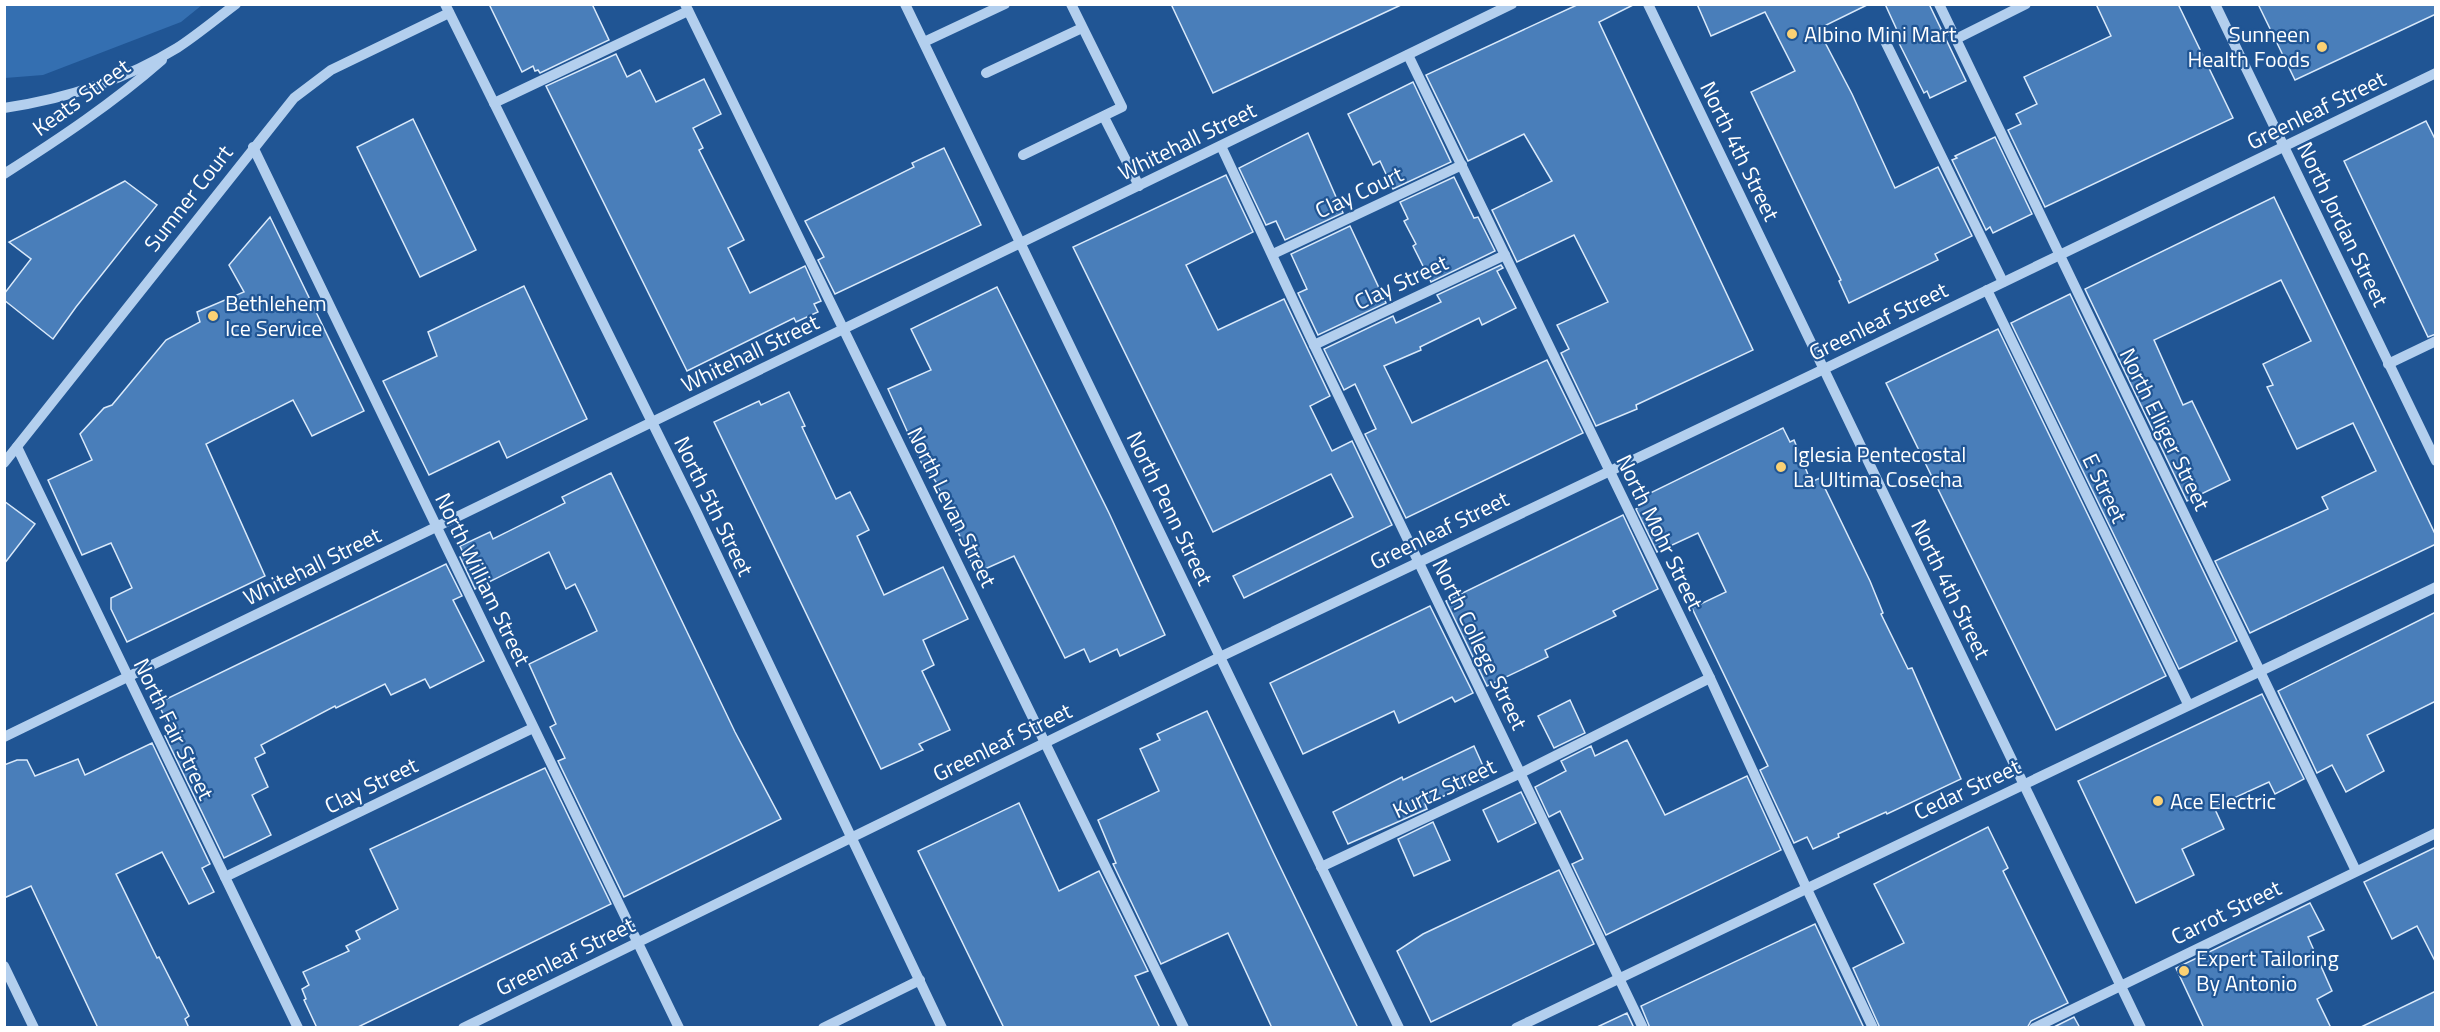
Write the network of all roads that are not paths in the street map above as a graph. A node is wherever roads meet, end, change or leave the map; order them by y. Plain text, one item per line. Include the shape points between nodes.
1 (236, 4) edge
2 (905, 4) edge
3 (1005, 4) edge
4 (1071, 4) edge
5 (1512, 4) edge
6 (1648, 4) edge
7 (1939, 4) edge
8 (2026, 4) edge
9 (2216, 4) edge
10 (686, 8) edge
11 (447, 9) edge
12 (1082, 28) junction
13 (1883, 37) dead end
14 (1956, 39) junction
15 (924, 42) junction
16 (177, 48) junction
17 (1408, 55) junction
18 (986, 73) dead end
19 (2436, 73) edge
20 (494, 103) junction
21 (4, 108) edge
22 (1104, 117) junction
23 (1221, 146) junction
24 (253, 147) junction
25 (2284, 147) junction
26 (1023, 155) dead end
27 (1462, 165) junction
28 (4, 174) edge
29 (1138, 186) junction
30 (1020, 243) junction
31 (1273, 254) junction
32 (1505, 255) junction
33 (2060, 255) junction
34 (2003, 282) junction
35 (1987, 290) junction
36 (843, 330) junction
37 (2436, 341) edge
38 (1314, 345) junction
39 (2388, 364) junction
40 (1824, 369) junction
41 (652, 422) junction
42 (16, 447) junction
43 (2436, 461) edge
44 (4, 463) edge
45 (1608, 470) junction
46 (436, 527) junction
47 (1419, 562) junction
48 (2436, 587) edge
49 (1220, 657) junction
50 (2260, 670) junction
51 (127, 678) junction
52 (1710, 678) junction
53 (2188, 704) junction
54 (533, 728) junction
55 (4, 737) edge
56 (1046, 742) junction
57 (1521, 773) junction
58 (2024, 783) junction
59 (2436, 833) edge
60 (851, 838) junction
61 (1322, 867) junction
62 (2356, 871) junction
63 (225, 878) junction
64 (1806, 887) junction
65 (637, 942) junction
66 (4, 966) edge
67 (1619, 976) junction
68 (920, 980) junction
69 (2121, 986) junction
70 (34, 1028) edge
71 (298, 1028) edge
72 (463, 1028) edge
73 (679, 1028) edge
74 (823, 1028) edge
75 (942, 1028) edge
76 (1184, 1028) edge
77 (1400, 1028) edge
78 (1516, 1028) edge
79 (1643, 1028) edge
80 (1873, 1028) edge
81 (2034, 1028) edge
82 (2141, 1028) edge

1 - 16 street
2 - 15 street, North Penn Street
3 - 15 street
4 - 12 street
5 - 17 street, Whitehall Street
6 - 40 street, North 4th Street
7 - 14 street, North Elliger Street
8 - 14 street
9 - 25 street, North Jordan Street
10 - 20 street
10 - 36 street, North Levan Street
11 - 20 street, North 5th Street
11 - 24 street, Sumner Court via 331,70 294,98
12 - 18 street
12 - 22 street via 1122,107
13 - 34 street
14 - 33 street, North Elliger Street
15 - 30 street, North Penn Street
16 - 21 street via 129,73 83,90
16 - 28 street, Keats Street via 130,88
17 - 23 street, Whitehall Street
17 - 27 street, North Mohr Street
19 - 25 street, Greenleaf Street
20 - 41 street, North 5th Street
22 - 26 street
22 - 29 street
23 - 29 street, Whitehall Street
23 - 31 street, North College Street
24 - 42 street, Sumner Court
24 - 46 street, North William Street
25 - 33 street, Greenleaf Street
25 - 39 street, North Jordan Street
27 - 31 street, Clay Court
27 - 32 street, North Mohr Street
29 - 30 street, Whitehall Street
30 - 36 street, Whitehall Street
30 - 49 street, North Penn Street
31 - 38 street, North College Street
32 - 38 street, Clay Street
32 - 45 street, North Mohr Street
33 - 34 street, Greenleaf Street
33 - 50 street, North Elliger Street
34 - 35 street, Greenleaf Street
35 - 40 street, Greenleaf Street
35 - 53 street, E Street
36 - 41 street, Whitehall Street
36 - 56 street, North Levan Street
37 - 39 street
38 - 47 street, North College Street
39 - 43 street, North Jordan Street
40 - 45 street, Greenleaf Street
40 - 58 street, North 4th Street
41 - 46 street, Whitehall Street
41 - 60 street, North 5th Street
42 - 44 street, Sumner Court
42 - 51 street, North Fair Street
45 - 47 street, Greenleaf Street
45 - 52 street, North Mohr Street
46 - 51 street, Whitehall Street
46 - 54 street, North William Street
47 - 49 street, Greenleaf Street
47 - 57 street, North College Street
48 - 50 street, Cedar Street
49 - 56 street, Greenleaf Street
49 - 61 street, North Penn Street
50 - 53 street, Cedar Street
50 - 62 street, North Elliger Street
51 - 55 street, Whitehall Street
51 - 63 street, North Fair Street
52 - 57 street, Kurtz Street
52 - 64 street, North Mohr Street
53 - 58 street, Cedar Street
54 - 63 street, Clay Street
54 - 65 street, North William Street
56 - 60 street, Greenleaf Street
56 - 76 street, North Levan Street
57 - 61 street, Kurtz Street
57 - 67 street, North College Street
58 - 64 street, Cedar Street
58 - 69 street, North 4th Street
59 - 62 street, Carrot Street
60 - 65 street, Greenleaf Street
60 - 68 street, North 5th Street
61 - 77 street, North Penn Street
62 - 69 street, Carrot Street
63 - 71 street, North Fair Street
64 - 67 street, Cedar Street
64 - 80 street, North Mohr Street
65 - 72 street, Greenleaf Street
65 - 73 street, North William Street
66 - 70 street
67 - 78 street, Cedar Street
67 - 79 street, North College Street
68 - 74 street
68 - 75 street, North 5th Street
69 - 81 street, Carrot Street
69 - 82 street, North 4th Street

